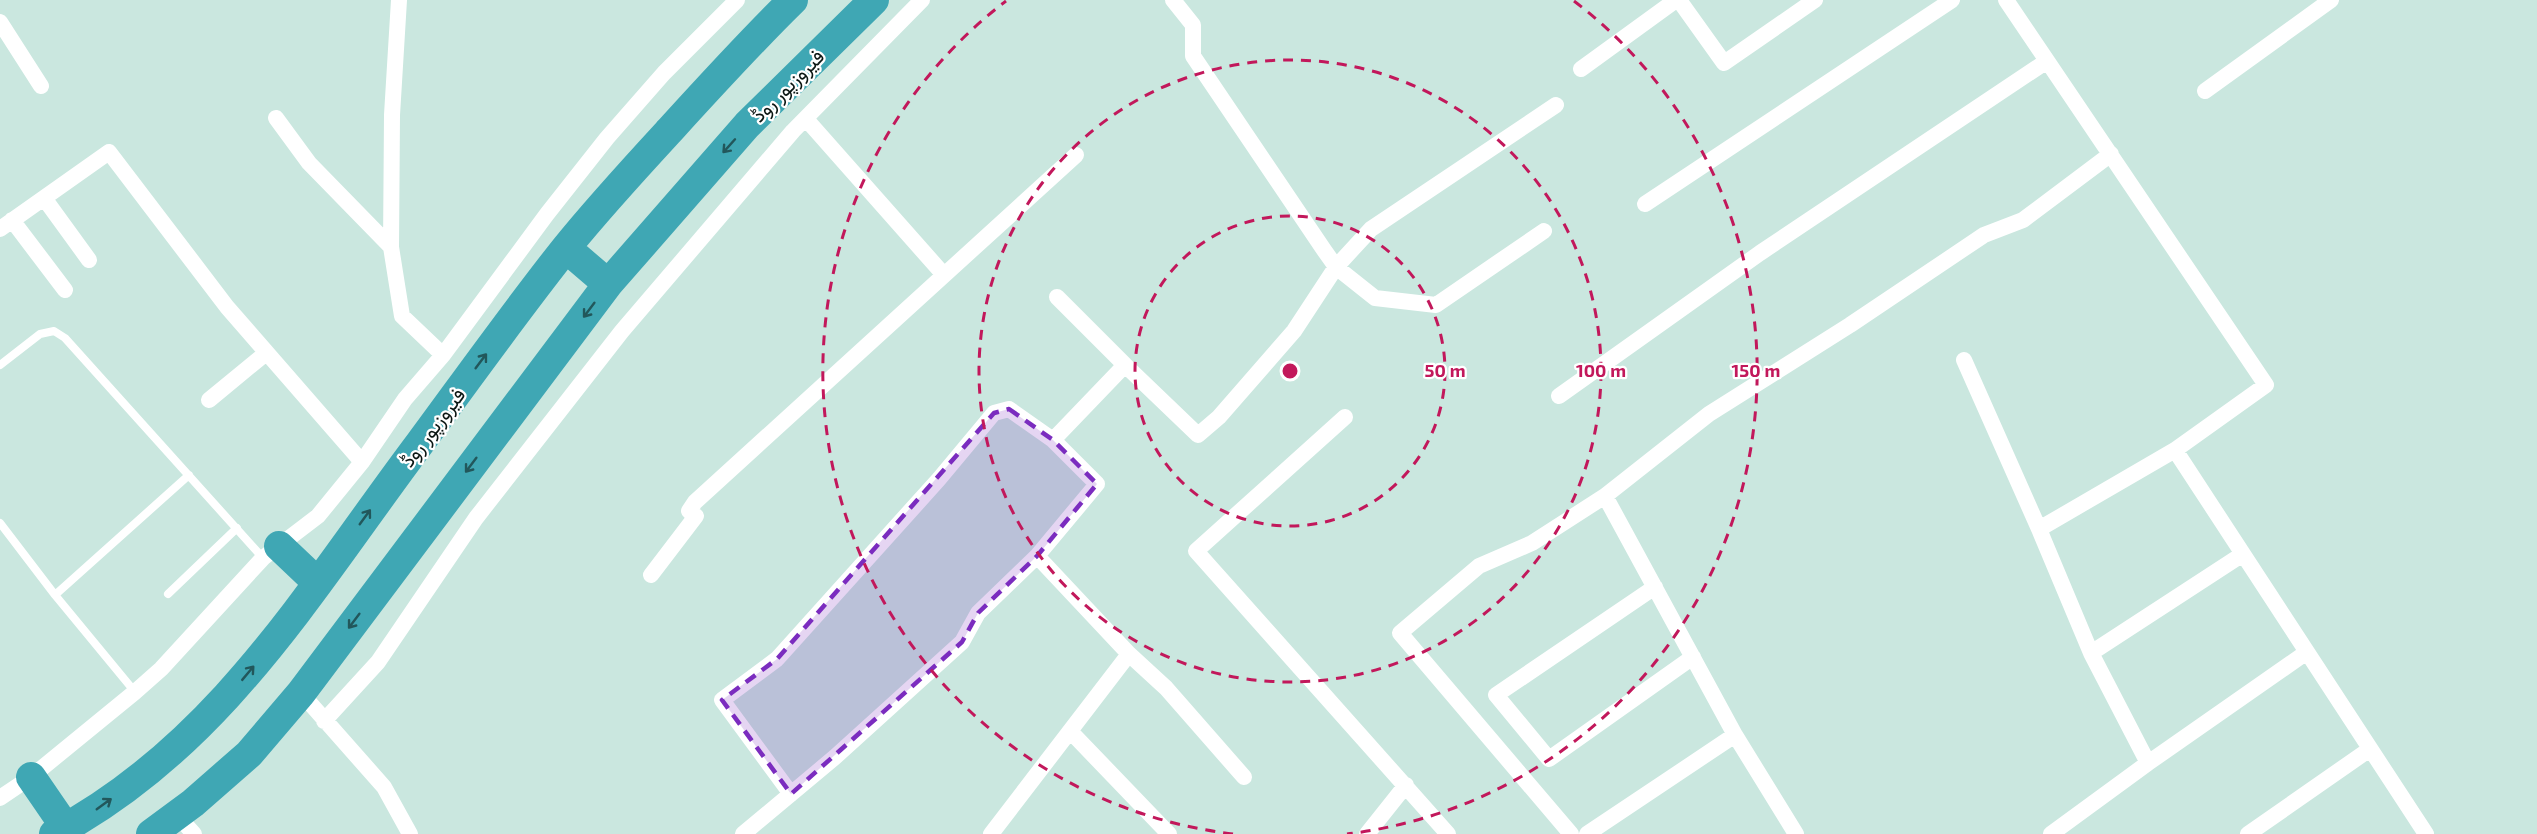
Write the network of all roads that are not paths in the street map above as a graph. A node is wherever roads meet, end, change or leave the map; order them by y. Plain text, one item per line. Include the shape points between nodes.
1 (399, 0) edge
2 (793, 0) edge
3 (874, 0) edge
4 (922, 0) edge
5 (1173, 0) edge
6 (1678, 0) edge
7 (1815, 0) edge
8 (1952, 0) edge
9 (2006, 0) edge
10 (2331, 0) edge
11 (733, 2) edge
12 (0, 22) edge
13 (2048, 61) junction
14 (1581, 69) dead end
15 (41, 86) dead end
16 (2205, 91) dead end
17 (1556, 105) dead end
18 (276, 118) dead end
19 (806, 119) junction
20 (2111, 154) junction
21 (1076, 155) dead end
22 (44, 198) junction
23 (1645, 204) dead end
24 (6, 225) edge
25 (1544, 231) dead end
26 (391, 247) junction
27 (566, 248) junction
28 (88, 260) dead end
29 (1336, 267) junction
30 (944, 275) junction
31 (609, 284) junction
32 (65, 290) dead end
33 (1057, 297) dead end
34 (266, 353) junction
35 (443, 355) junction
36 (1964, 360) dead end
37 (0, 365) edge
38 (1125, 365) junction
39 (1559, 396) dead end
40 (209, 400) dead end
41 (1345, 417) dead end
42 (1053, 440) junction
43 (2175, 450) junction
44 (362, 462) junction
45 (189, 475) junction
46 (1605, 496) junction
47 (0, 523) edge
48 (237, 528) junction
49 (2039, 529) junction
50 (271, 552) junction
51 (2243, 554) junction
52 (1037, 556) junction
53 (651, 575) dead end
54 (318, 583) junction
55 (1655, 587) junction
56 (168, 594) dead end
57 (55, 595) junction
58 (2307, 652) junction
59 (2091, 653) junction
60 (1129, 654) junction
61 (1693, 657) junction
62 (135, 692) junction
63 (301, 693) junction
64 (324, 721) junction
65 (1070, 731) junction
66 (1736, 735) junction
67 (2370, 749) junction
68 (2148, 763) junction
69 (31, 777) junction
70 (1244, 777) dead end
71 (1406, 785) junction
72 (791, 794) junction
73 (0, 798) edge
74 (186, 824) edge
75 (60, 831) edge
76 (151, 834) edge
77 (410, 834) edge
78 (743, 834) edge
79 (992, 834) edge
80 (1169, 834) edge
81 (1367, 834) edge
82 (1448, 834) edge
83 (1570, 834) edge
84 (1587, 834) edge
85 (1796, 834) edge
86 (2051, 834) edge
87 (2248, 834) edge
88 (2426, 834) edge

1 - 26 street via 392,115
2 - 27 highway, فیروزپور روڈ via 712,83
3 -> 31 highway, فیروزپور روڈ via 747,125
4 - 19 street
5 - 29 street via 1193,25 1193,56
6 - 7 street via 1724,63
6 - 14 street
8 - 23 street
9 - 13 street
10 - 16 street
11 - 35 street via 607,138
12 - 15 street
13 - 20 street
13 - 39 street via 1760,253
17 - 29 street via 1371,229
18 - 26 street via 309,163
19 - 30 street
19 - 64 street via 622,331 476,518 378,662
20 - 43 street via 2266,385
20 - 46 street via 2024,219 1984,235 1709,414
21 - 30 street
22 - 24 street
22 - 28 street
22 - 34 street via 109,152
24 - 32 street
25 - 29 street via 1436,305 1375,298
26 - 35 street via 402,316
27 - 31 highway
54 -> 27 highway, فیروزپور روڈ
29 - 38 street via 1294,331 1219,417 1198,435
30 - 53 street via 695,502 689,511 696,516
31 -> 63 highway, فیروزپور روڈ
33 - 38 street
34 - 40 street
34 - 44 street
35 - 44 street via 405,399
36 - 49 street
37 - 45 lane via 39,334 54,331
38 - 42 street
41 - 71 street via 1196,551
42 - 52 street via 1097,484
42 - 72 street via 1009,409 994,413 777,659 722,700
43 - 49 street
43 - 51 street
44 - 50 street via 318,516
45 - 48 lane
45 - 57 lane
46 - 55 street
46 - 83 street via 1532,543 1479,566 1400,633
47 - 57 lane
48 - 50 lane
48 - 56 lane
49 - 59 street
50 - 54 highway
50 - 62 street
51 - 58 street
51 - 59 street
52 - 60 street
52 - 72 street via 978,613 962,642
75 -> 54 highway, فیروزپور روڈ via 100,807 183,741 229,696
55 - 61 street
55 - 61 street via 1496,695 1550,759
57 - 62 lane
58 - 67 street
58 - 68 street
59 - 68 street
60 - 65 street
60 - 70 street via 1166,688
61 - 66 street
62 - 69 street
63 - 64 street
63 - 74 highway, فیروزپور روڈ
64 - 77 street via 384,788
65 - 79 street
65 - 80 street
66 - 84 street
66 - 85 street
67 - 87 street
67 - 88 street
68 - 86 street
69 - 73 street
69 - 75 highway
71 - 81 street
71 - 82 street
72 - 78 street
74 - 76 highway, فیروزپور روڈ

